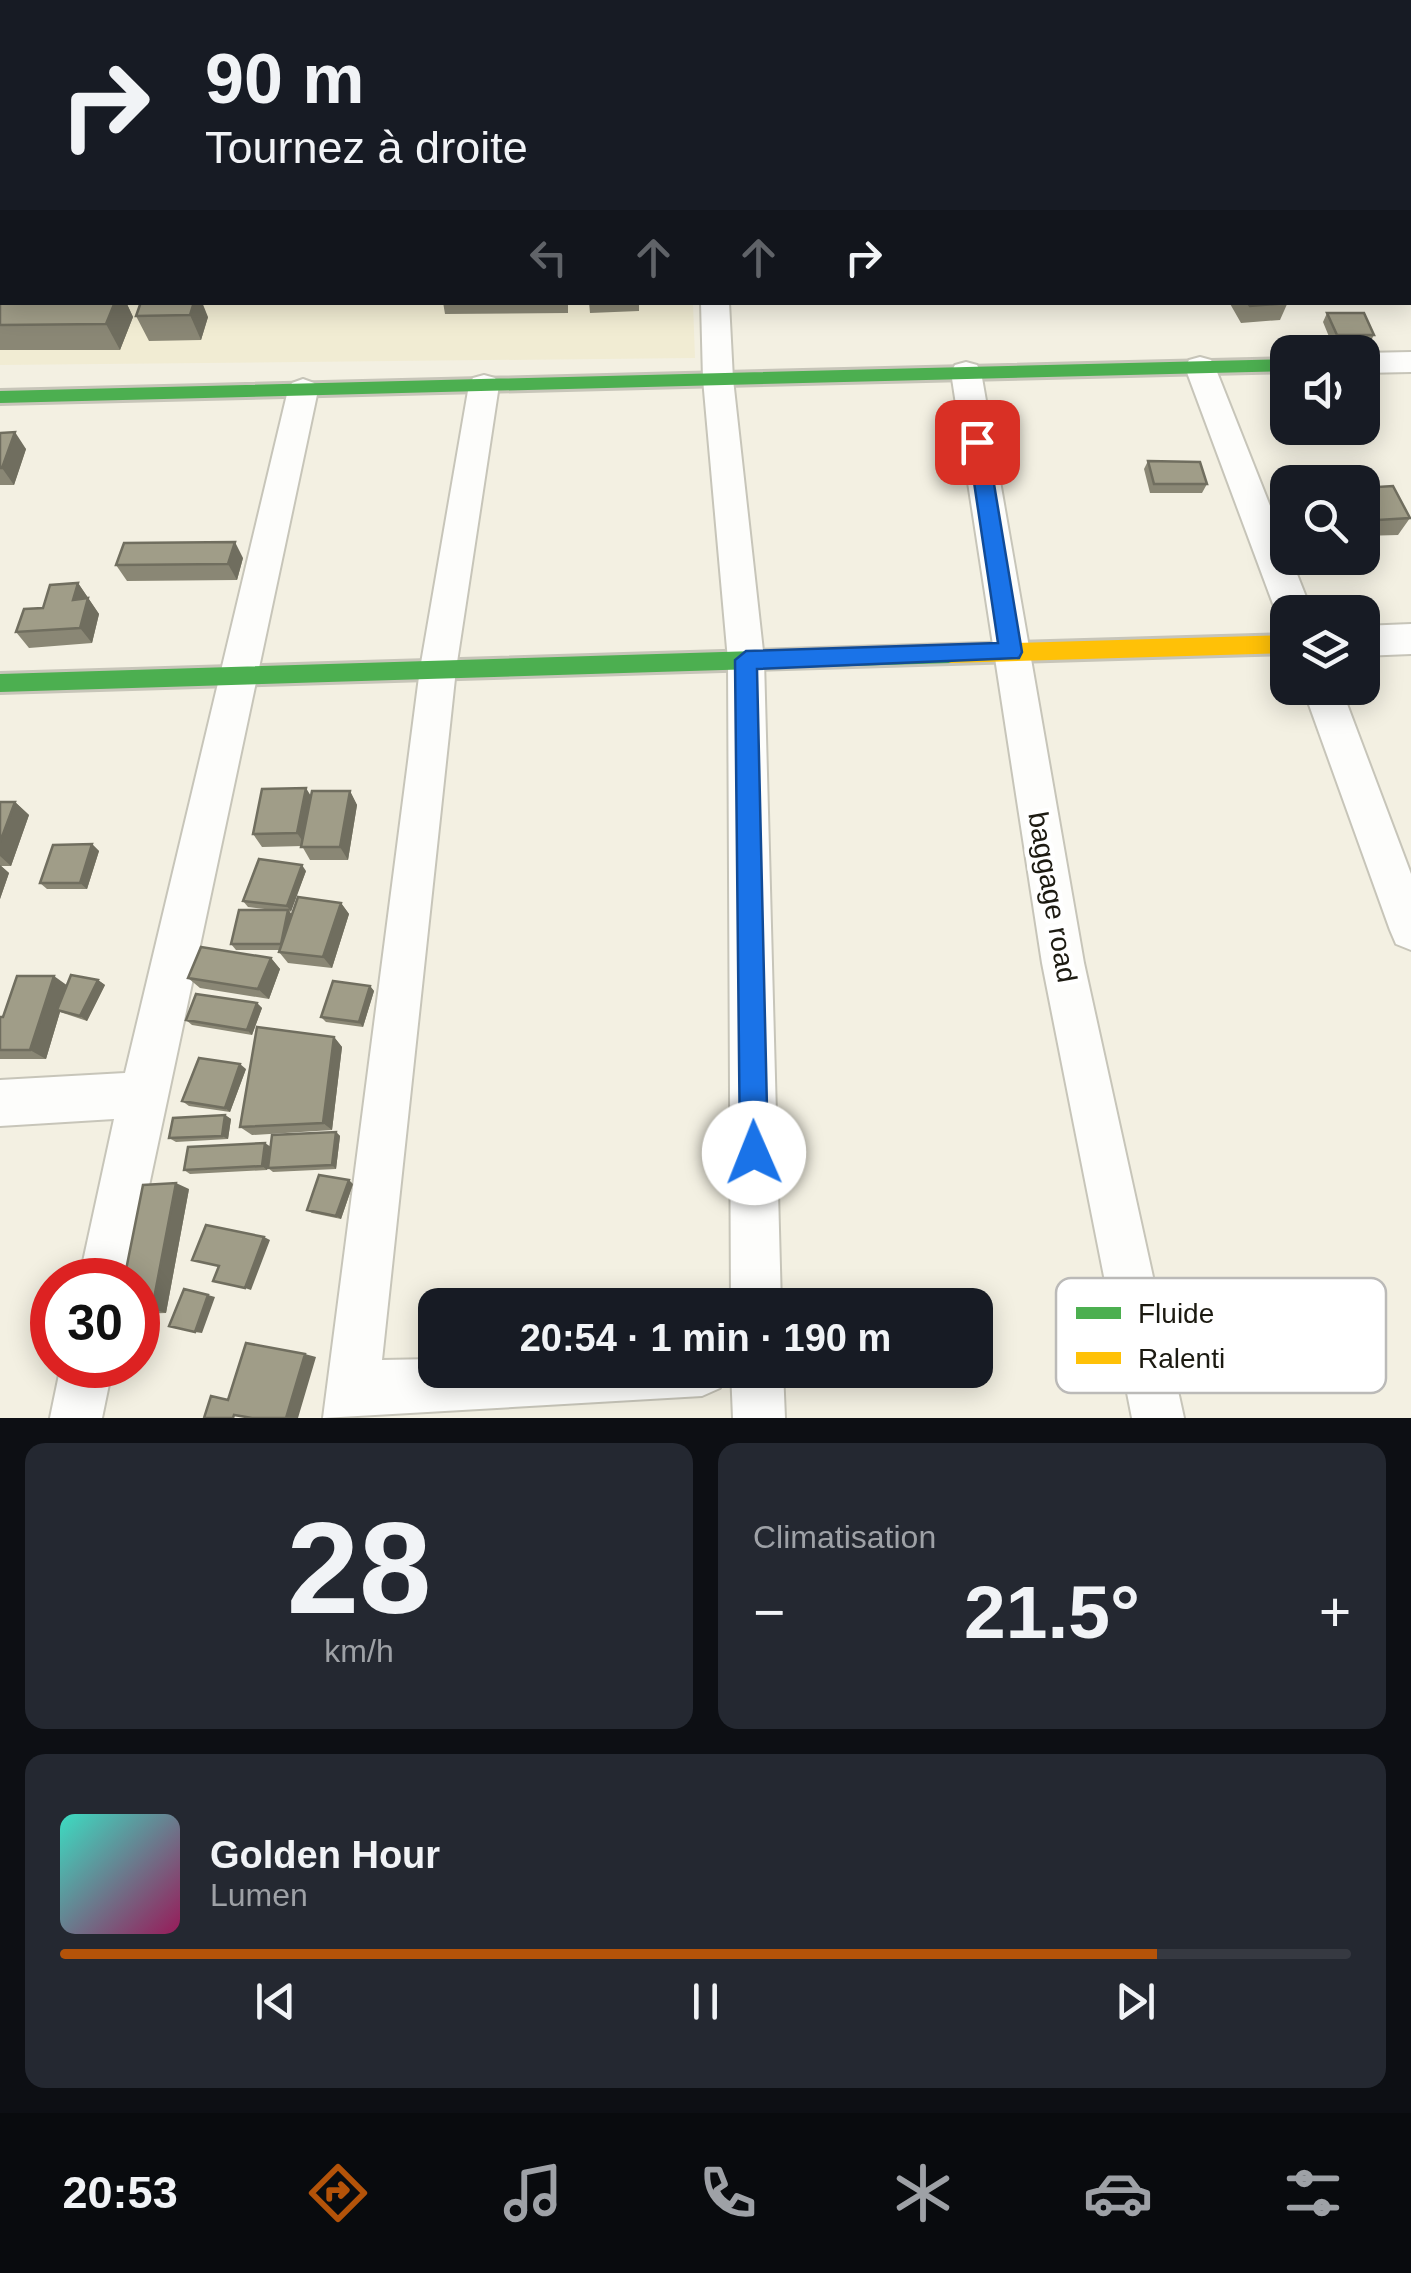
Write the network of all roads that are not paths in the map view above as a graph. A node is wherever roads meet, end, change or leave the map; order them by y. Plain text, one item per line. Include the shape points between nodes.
1 (715, 305) edge
2 (1411, 362) edge
3 (1380, 363) edge
4 (1270, 365) edge
5 (1200, 366) junction
6 (966, 372) junction
7 (718, 379) junction
8 (484, 385) junction
9 (303, 390) junction
10 (0, 398) edge
11 (1288, 595) edge
12 (1411, 639) edge
13 (1380, 640) edge
14 (1270, 645) edge
15 (1011, 652) junction
16 (746, 660) junction
17 (438, 670) junction
18 (242, 675) junction
19 (0, 682) edge
20 (1328, 705) edge
21 (1411, 930) edge
22 (141, 1095) junction
23 (0, 1103) edge
24 (108, 1258) edge
25 (1129, 1278) edge
26 (756, 1288) edge
27 (82, 1388) edge
28 (497, 1388) edge
29 (758, 1388) edge
30 (1153, 1393) edge
31 (351, 1403) edge
32 (76, 1418) edge
33 (759, 1418) edge
34 (1158, 1418) edge

1 - 7 street
2 - 3 street
4 - 5 street
5 - 6 street
5 - 11 street
6 - 7 street
6 - 15 street, baggage road
7 - 8 street
7 - 16 street
8 - 9 street
8 - 17 street
9 - 10 street
9 - 18 street
12 - 13 street
14 - 15 street
15 - 16 street
15 - 25 street, baggage road via 1064,963
16 - 17 street
16 - 26 street
17 - 18 street
17 - 31 street
18 - 19 street
18 - 22 street
20 - 21 street
22 - 23 street
22 - 24 street
27 - 32 street
28 - 31 street
29 - 33 street
30 - 34 street, baggage road

